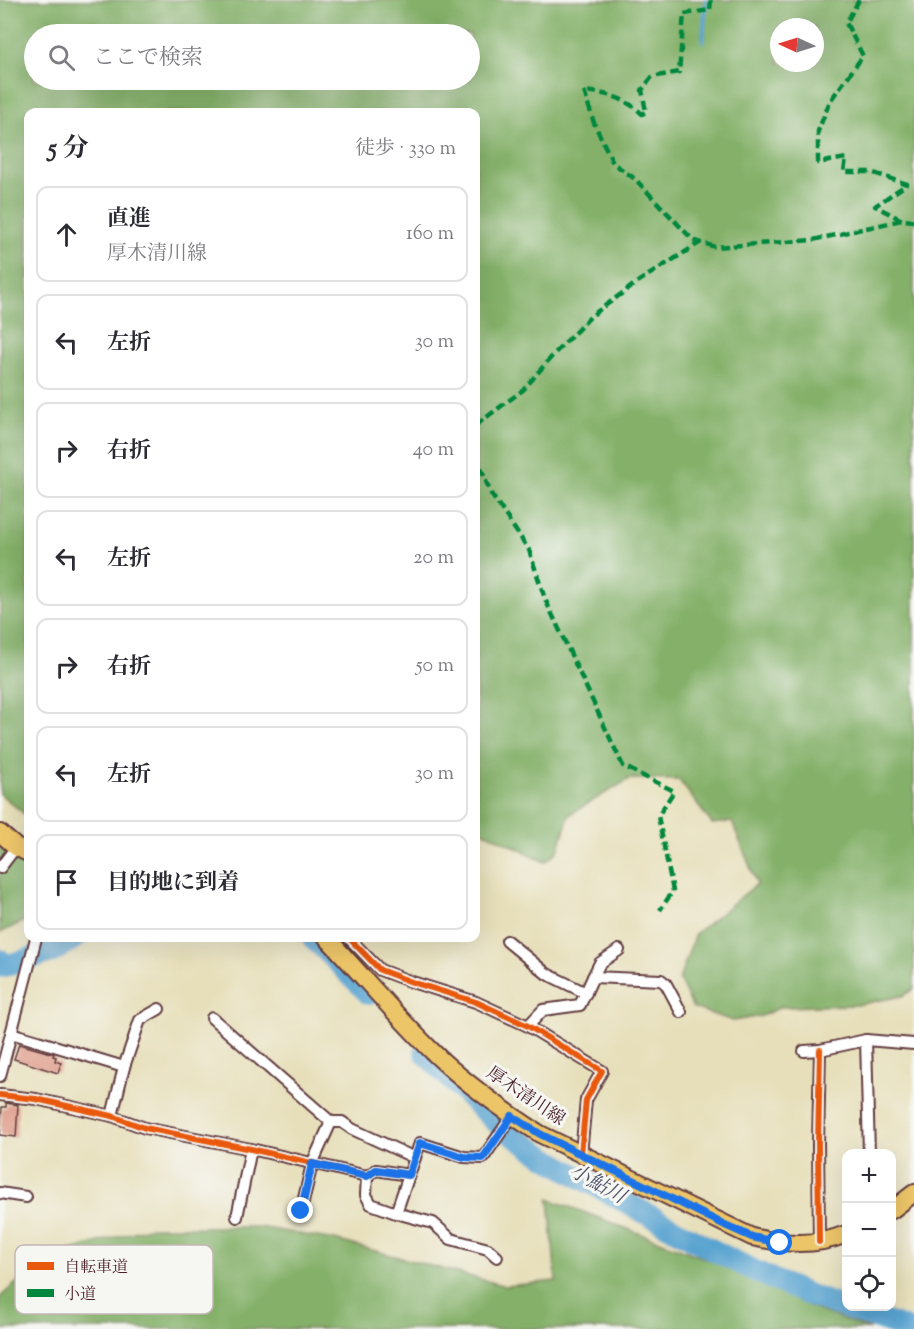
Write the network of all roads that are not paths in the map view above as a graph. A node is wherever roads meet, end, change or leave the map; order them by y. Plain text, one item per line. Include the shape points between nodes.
1 (0, 833) edge
2 (22, 850) edge
3 (0, 868) edge
4 (35, 942) edge
5 (331, 942) edge
6 (354, 942) edge
7 (507, 942) dead end
8 (619, 950) dead end
9 (593, 977) junction
10 (586, 993) junction
11 (159, 1009) dead end
12 (681, 1012) dead end
13 (212, 1018) dead end
14 (528, 1026) junction
15 (11, 1033) junction
16 (866, 1040) junction
17 (914, 1044) edge
18 (820, 1050) junction
19 (804, 1051) dead end
20 (124, 1067) junction
21 (0, 1076) edge
22 (0, 1095) edge
23 (112, 1116) junction
24 (510, 1120) junction
25 (331, 1122) junction
26 (251, 1149) junction
27 (869, 1149) edge
28 (581, 1154) junction
29 (415, 1158) junction
30 (312, 1164) junction
31 (409, 1175) junction
32 (367, 1176) junction
33 (0, 1193) edge
34 (914, 1193) edge
35 (26, 1197) dead end
36 (896, 1206) edge
37 (301, 1211) dead end
38 (396, 1213) junction
39 (237, 1217) dead end
40 (842, 1235) edge
41 (819, 1242) junction
42 (496, 1257) dead end

1 - 2 main road
2 - 3 street
4 - 15 street
5 - 24 main road, 厚木清川線 via 433,1052
6 - 14 street via 380,970 476,1002
7 - 10 street via 547,974
8 - 9 street via 600,963
9 - 10 street
9 - 12 street via 661,980
10 - 14 street via 580,1005 543,1010
11 - 20 street via 140,1020
13 - 25 street
14 - 28 street via 602,1071 586,1100
15 - 20 street
15 - 21 street
16 - 17 street
16 - 18 street
16 - 27 street
18 - 19 street
18 - 41 street
20 - 23 street
22 - 23 street
23 - 26 street via 145,1128
24 - 28 main road, 厚木清川線
24 - 29 street via 483,1158 464,1157 420,1143
25 - 29 street via 342,1122
25 - 30 street
26 - 30 street
26 - 39 street
28 - 41 main road, 厚木清川線 via 752,1237 780,1243
29 - 31 street
30 - 32 street
30 - 37 street
31 - 32 street via 376,1170
31 - 38 street
32 - 38 street via 366,1196 371,1204
33 - 35 street
34 - 36 main road
38 - 42 street via 433,1223 451,1239 488,1250
40 - 41 main road, 厚木清川線

